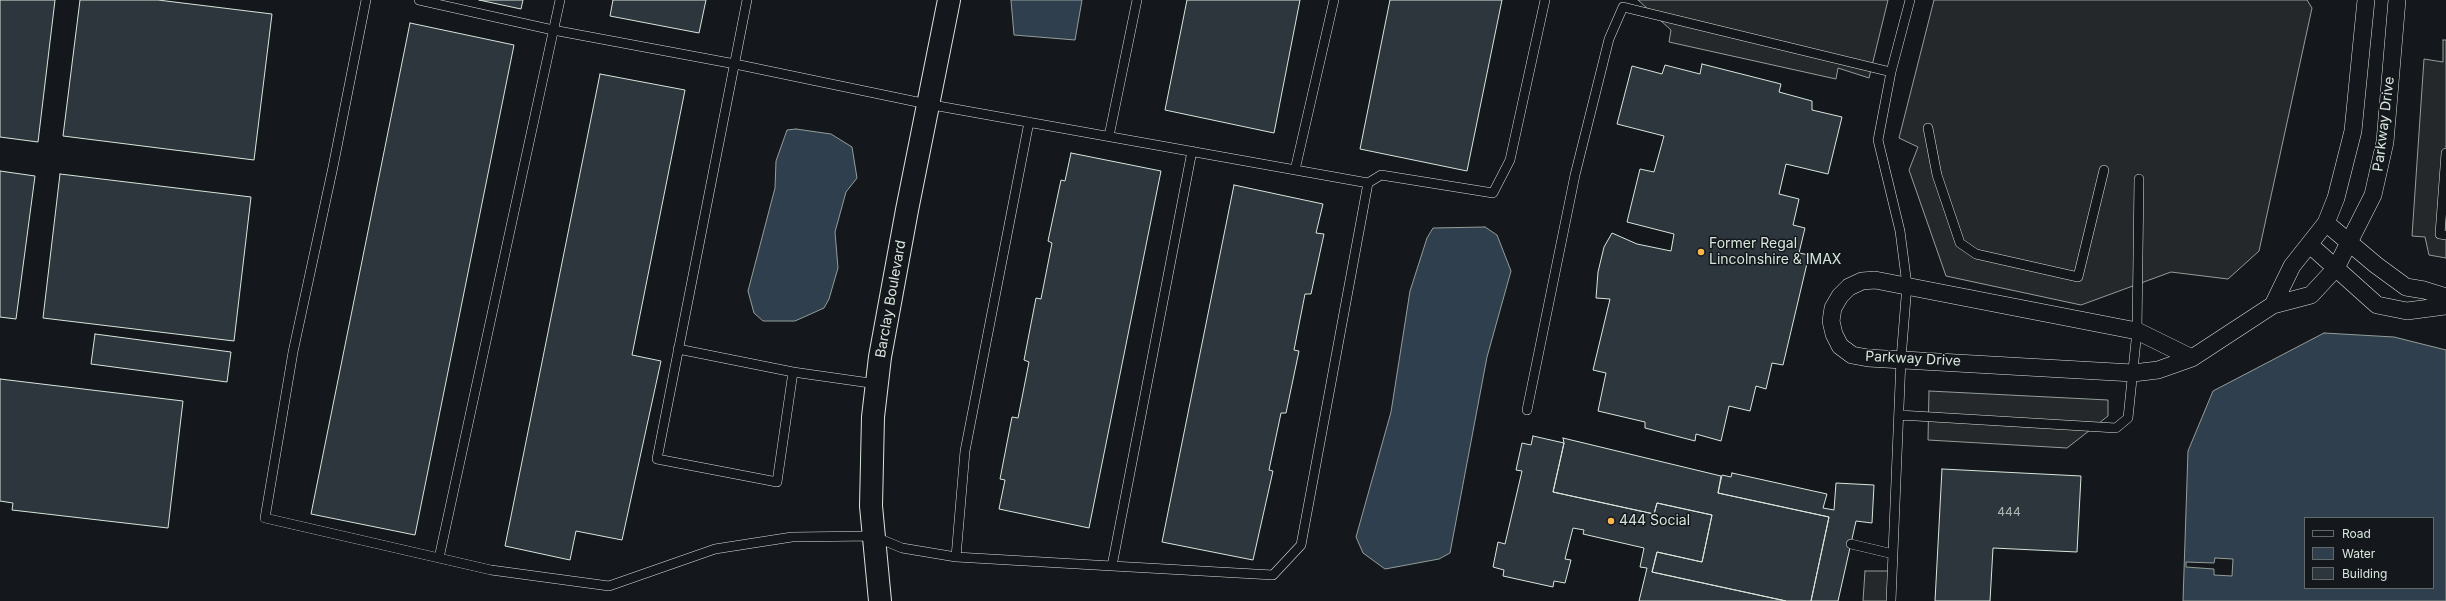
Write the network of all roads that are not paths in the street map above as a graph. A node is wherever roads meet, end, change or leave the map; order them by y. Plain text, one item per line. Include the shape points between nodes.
1 (366, 0) edge
2 (419, 0) edge
3 (560, 0) edge
4 (748, 0) edge
5 (949, 0) edge
6 (1137, 0) edge
7 (1334, 0) edge
8 (1545, 0) edge
9 (1910, 0) edge
10 (2366, 0) edge
11 (2397, 0) edge
12 (553, 30) junction
13 (735, 64) junction
14 (1891, 72) junction
15 (928, 104) junction
16 (1029, 122) junction
17 (1928, 128) dead end
18 (1109, 136) junction
19 (1192, 151) junction
20 (2446, 154) edge
21 (1295, 170) junction
22 (2104, 170) dead end
23 (2139, 179) dead end
24 (1368, 183) junction
25 (2326, 223) junction
26 (2446, 235) edge
27 (2350, 242) junction
28 (2310, 245) junction
29 (2336, 268) junction
30 (1907, 285) junction
31 (2446, 297) edge
32 (2273, 305) junction
33 (2446, 306) edge
34 (2138, 331) junction
35 (678, 349) junction
36 (2192, 358) junction
37 (1901, 359) junction
38 (793, 372) junction
39 (2133, 373) junction
40 (877, 384) junction
41 (1527, 410) dead end
42 (1899, 415) junction
43 (873, 536) junction
44 (1851, 544) dead end
45 (1893, 554) junction
46 (956, 557) junction
47 (439, 558) junction
48 (1112, 566) junction
49 (880, 601) edge
50 (1891, 601) edge

1 - 47 lane via 293,352 265,518
2 - 12 lane
3 - 12 lane
4 - 13 lane
5 - 15 street, Barclay Boulevard
6 - 18 lane
7 - 21 lane
8 - 24 lane via 1510,160 1492,193 1381,175
9 - 14 lane
10 - 25 street via 2353,131 2336,198
11 - 27 street, Parkway Drive via 2385,142 2373,195
12 - 13 lane
12 - 47 lane
13 - 15 lane
13 - 35 lane
14 - 30 lane via 1878,140 1900,231
14 - 41 lane via 1623,7 1609,39 1575,175
15 - 16 lane
15 - 40 street, Barclay Boulevard
16 - 18 lane
16 - 46 lane via 966,451
17 - 22 lane via 1937,174 1960,244 1976,254 2078,277
18 - 19 lane
19 - 21 lane
19 - 48 lane
20 - 26 lane via 2440,234
21 - 24 lane
23 - 34 lane
24 - 48 lane via 1301,545 1273,575
25 - 27 street
25 - 28 street
27 - 29 street, Parkway Drive
27 - 31 street via 2406,287
28 - 29 street
28 - 32 street via 2292,266
29 - 32 street, Parkway Drive via 2310,295
29 - 33 street via 2377,305 2407,311
30 - 34 street, Parkway Drive
30 - 37 lane
30 - 37 street, Parkway Drive via 1875,280 1850,287 1840,296 1833,308 1831,321 1840,346 1852,355
32 - 36 street, Parkway Drive
34 - 36 street, Parkway Drive
34 - 39 lane
35 - 38 lane
35 - 38 lane via 657,460 777,482
36 - 39 street, Parkway Drive via 2158,370
37 - 39 street, Parkway Drive
37 - 42 lane
38 - 40 lane
39 - 42 lane via 2128,418 2116,428
40 - 43 street, Barclay Boulevard via 873,417
42 - 45 lane
43 - 46 lane via 902,548
43 - 47 lane via 792,537 715,549 609,586 491,570
43 - 49 street, Barclay Boulevard
44 - 45 lane
45 - 50 lane
46 - 48 lane

